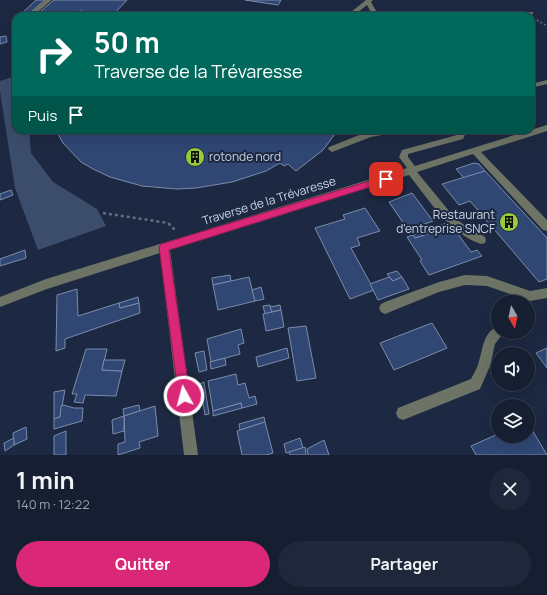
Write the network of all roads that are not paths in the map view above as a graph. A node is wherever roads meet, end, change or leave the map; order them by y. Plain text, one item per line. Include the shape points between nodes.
1 (49, 0) edge
2 (369, 1) edge
3 (34, 12) edge
4 (354, 12) edge
5 (374, 12) edge
6 (547, 82) edge
7 (535, 85) edge
8 (547, 128) edge
9 (535, 132) edge
10 (365, 134) edge
11 (462, 134) edge
12 (528, 134) edge
13 (332, 149) dead end
14 (475, 151) junction
15 (412, 171) junction
16 (547, 227) edge
17 (482, 240) dead end
18 (164, 247) junction
19 (547, 293) edge
20 (518, 295) edge
21 (535, 297) edge
22 (0, 302) edge
23 (385, 308) dead end
24 (492, 339) edge
25 (403, 413) dead end
26 (191, 455) edge

1 - 3 street
2 - 4 street
2 - 5 street
6 - 7 street
8 - 9 street, Traverse de la Trévaresse
10 - 13 street
11 - 15 street via 460,137 405,152 403,157
12 - 14 street, Traverse de la Trévaresse
14 - 15 street, Traverse de la Trévaresse
14 - 16 street
15 - 17 street via 451,220
15 - 18 street, Traverse de la Trévaresse
18 - 22 street, Traverse de la Trévaresse via 46,284
18 - 26 street
19 - 21 street
20 - 23 street via 487,281 465,280
24 - 25 street via 484,366 475,384

